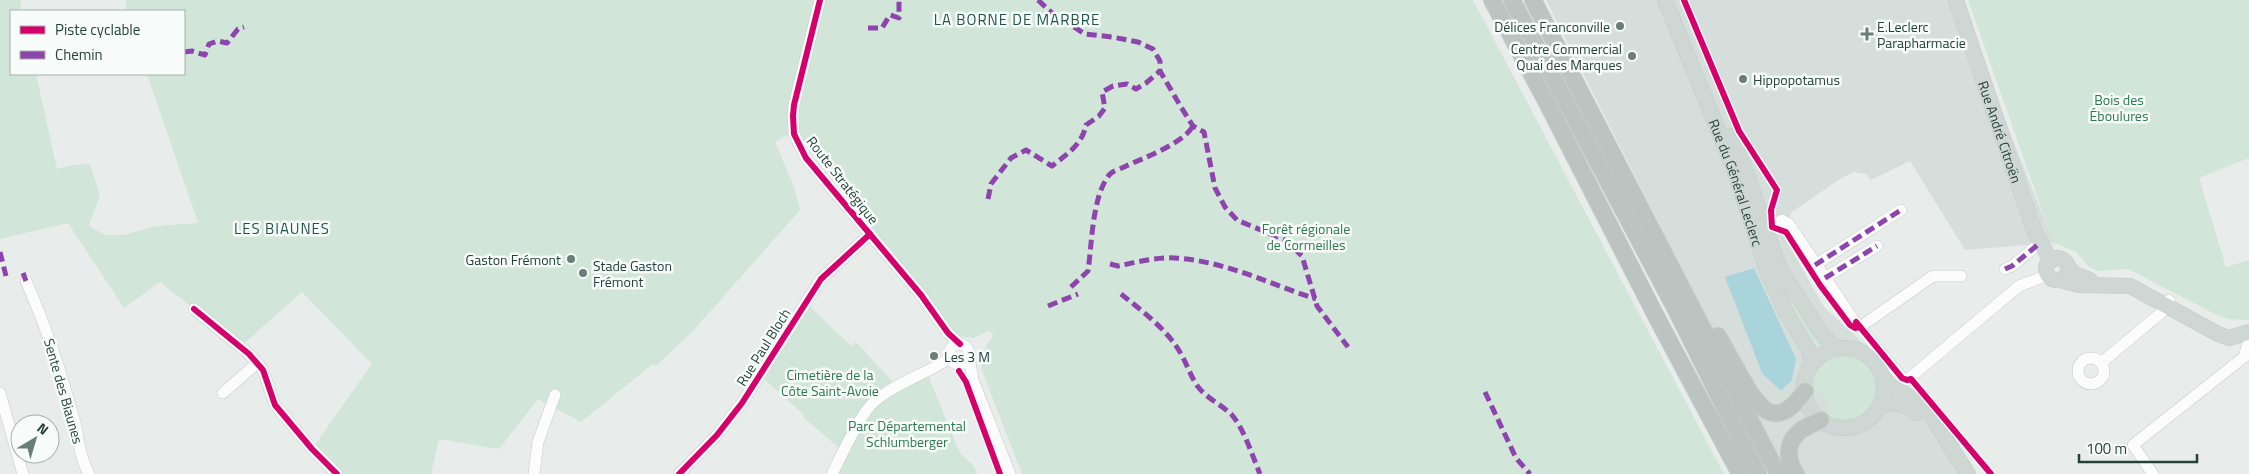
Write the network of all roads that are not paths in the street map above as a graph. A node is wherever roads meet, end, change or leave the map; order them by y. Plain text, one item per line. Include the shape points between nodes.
1 (820, 0) edge
2 (1492, 0) edge
3 (1512, 0) edge
4 (1533, 0) edge
5 (1665, 0) edge
6 (1675, 0) edge
7 (1956, 0) edge
8 (1643, 209) junction
9 (1901, 210) dead end
10 (1772, 227) dead end
11 (870, 234) junction
12 (2040, 243) junction
13 (1876, 246) dead end
14 (1816, 265) junction
15 (2005, 269) dead end
16 (2057, 271) junction
17 (1961, 276) dead end
18 (1825, 278) junction
19 (26, 281) dead end
20 (2168, 302) junction
21 (194, 309) dead end
22 (1860, 327) junction
23 (2249, 333) edge
24 (2249, 342) edge
25 (1838, 348) junction
26 (955, 354) junction
27 (257, 363) junction
28 (1813, 363) junction
29 (2101, 363) dead end
30 (973, 380) junction
31 (1884, 380) junction
32 (1805, 391) junction
33 (0, 393) edge
34 (223, 393) dead end
35 (555, 395) dead end
36 (1879, 408) junction
37 (1821, 420) junction
38 (1947, 442) junction
39 (24, 474) edge
40 (88, 474) edge
41 (338, 474) edge
42 (534, 474) edge
43 (679, 474) edge
44 (832, 474) edge
45 (1010, 474) edge
46 (1740, 474) edge
47 (1758, 474) edge
48 (1778, 474) edge
49 (1796, 474) edge
50 (1968, 474) edge
51 (2153, 474) edge

1 - 11 street, Route Stratégique via 794,105 794,134 806,158
2 - 46 highway
3 - 47 highway via 1675,308
4 - 8 highway
5 - 28 main road, Rue du Général Leclerc via 1734,169 1768,274
6 - 25 main road, Rue du Général Leclerc via 1742,162 1779,267 1819,330
7 - 12 main road, Rue André Citroën
8 - 32 highway via 1757,404 1772,412 1787,410
8 - 48 highway
9 - 14 street
10 - 14 street via 1782,220 1789,224
11 - 26 street, Route Stratégique via 921,295 942,325
11 - 43 street, Rue Paul Bloch via 821,279 742,402 717,435
12 - 15 street
12 - 16 main road, Rue André Citroën
13 - 18 street
14 - 18 street
16 - 20 main road via 2079,285 2118,281
16 - 22 street via 2019,286 1907,380
17 - 22 street via 1933,276
18 - 22 street
19 - 40 street, Sente des Biaunes via 55,352
20 - 23 main road via 2224,336 2238,337
20 - 29 street via 2162,312
21 - 27 street
24 - 51 street via 2244,357 2133,445
25 - 28 main road via 1826,352
25 - 31 main road via 1853,348 1867,355 1878,366
26 - 30 street, Route Stratégique
26 - 30 street, Route Stratégique via 968,349
26 - 44 street via 875,400
27 - 34 street
27 - 41 street via 263,370 275,405
28 - 32 main road via 1807,374
30 - 45 street, Route Stratégique
31 - 36 main road
31 - 38 main road via 1921,405
32 - 37 main road via 1812,410
33 - 39 street
35 - 42 street via 538,442
36 - 37 main road via 1868,420 1850,427 1835,426
36 - 38 main road via 1891,403 1908,406
37 - 49 highway via 1800,431 1790,443 1789,460
38 - 50 main road

